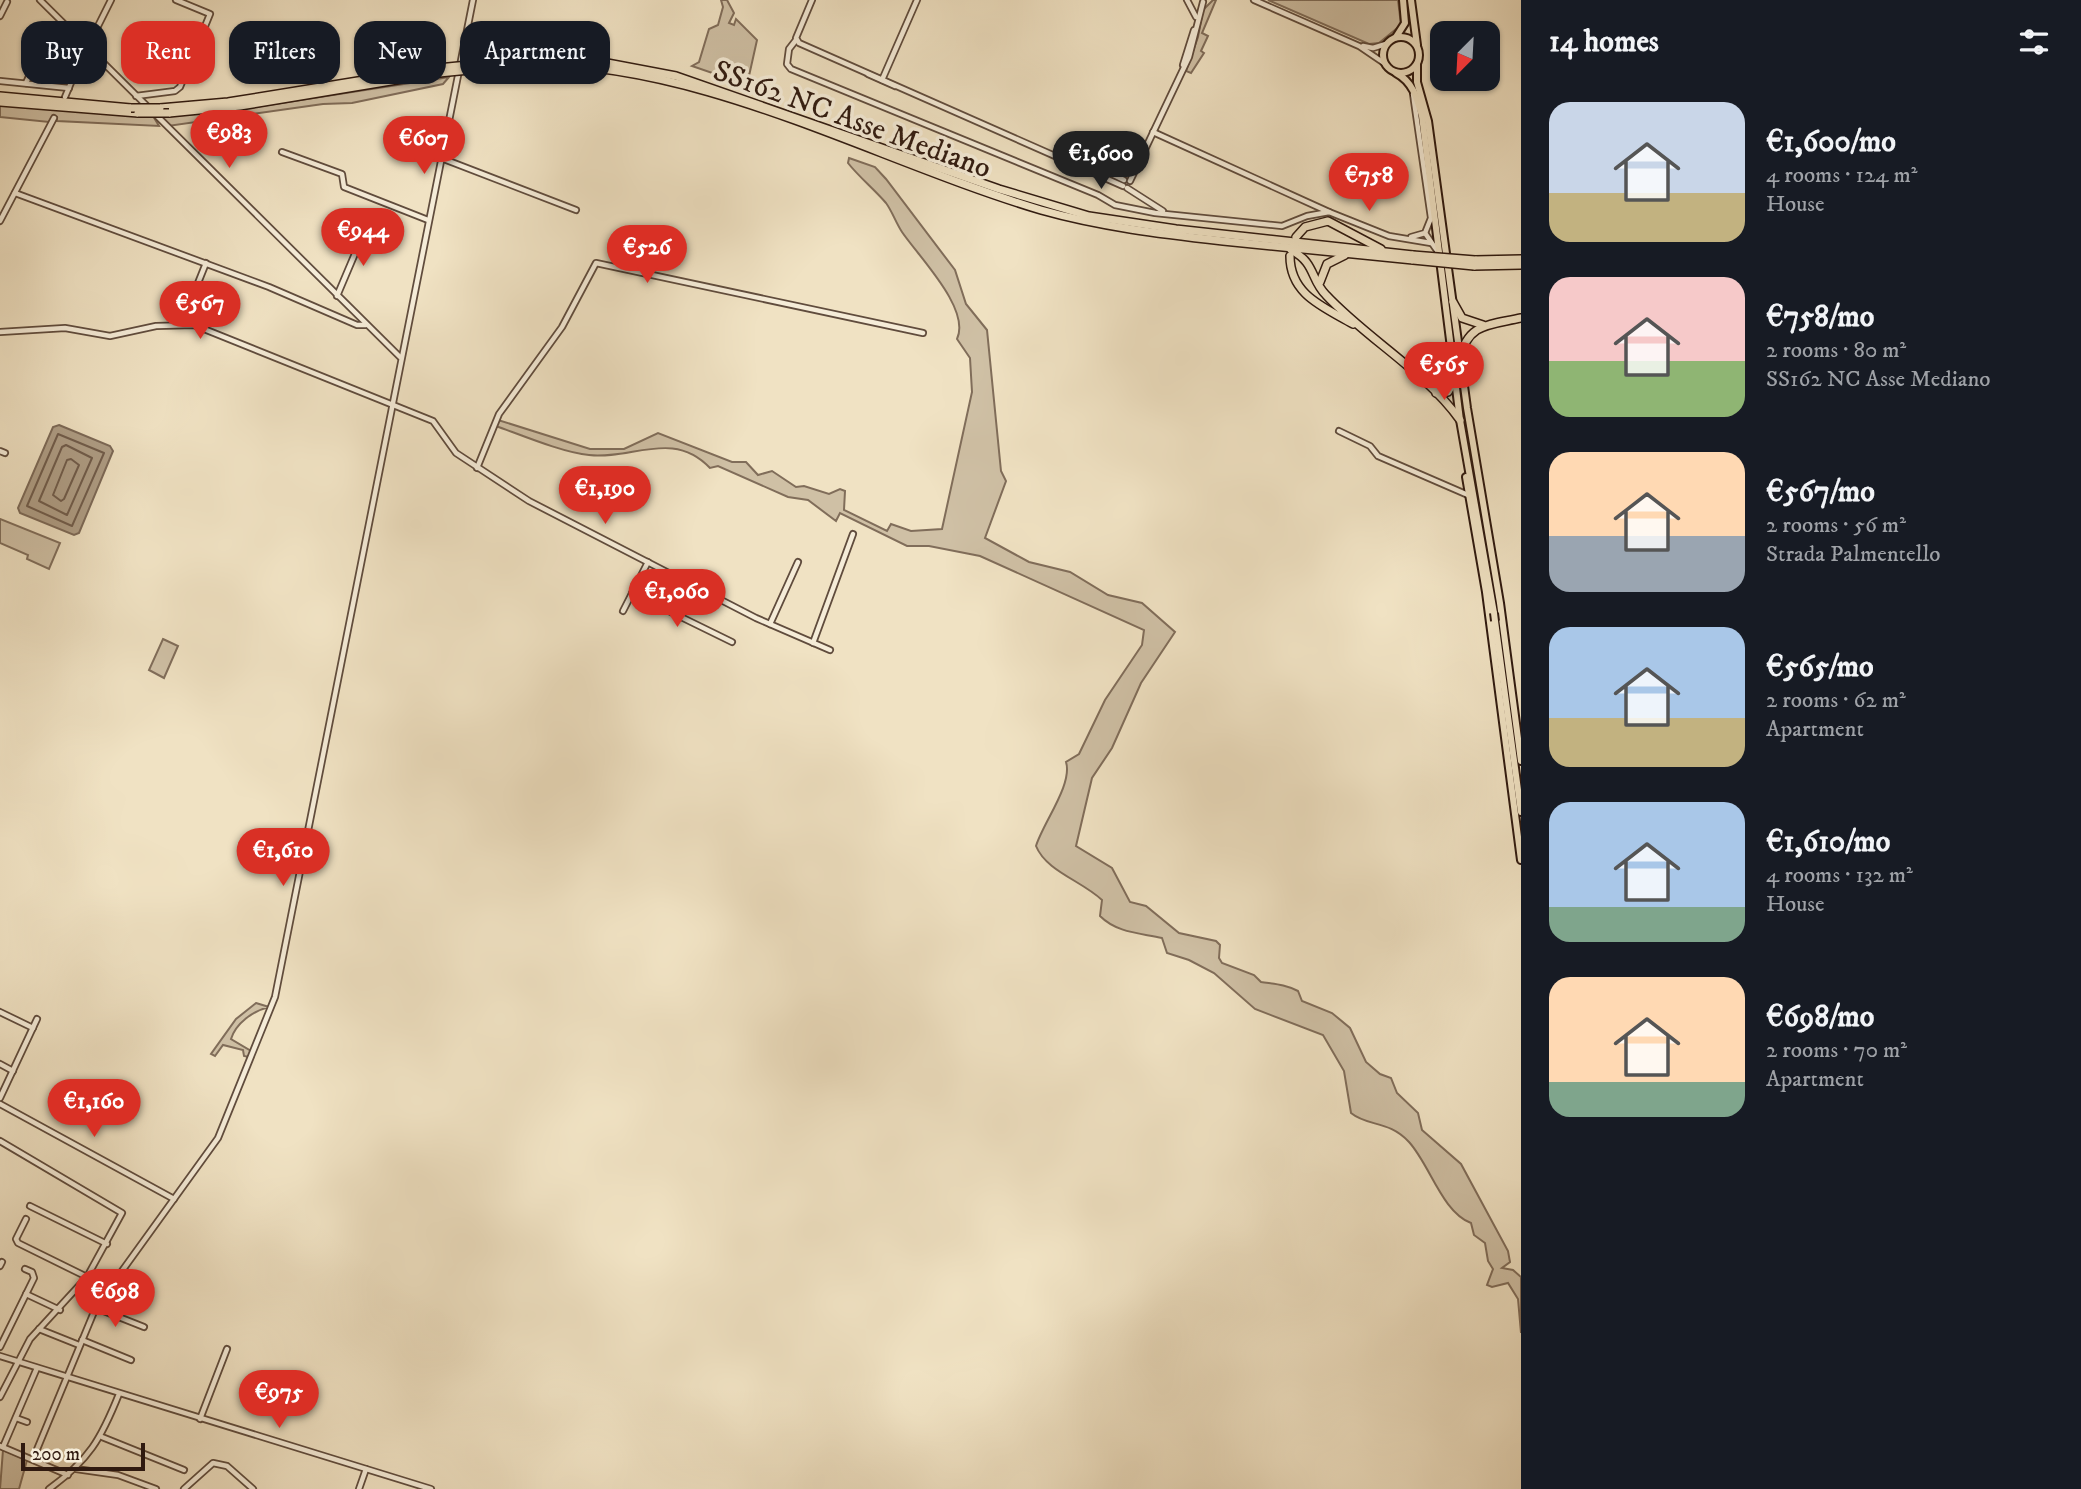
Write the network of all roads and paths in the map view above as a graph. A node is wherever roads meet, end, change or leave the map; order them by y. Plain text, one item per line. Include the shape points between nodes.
1 (40, 0) edge
2 (111, 0) edge
3 (176, 0) edge
4 (473, 0) edge
5 (812, 0) edge
6 (917, 0) edge
7 (1254, 0) edge
8 (1403, 0) edge
9 (1411, 0) edge
10 (1189, 1) edge
11 (1205, 1) edge
12 (7, 2) edge
13 (0, 16) edge
14 (61, 21) edge
15 (100, 21) edge
16 (1196, 25) junction
17 (1395, 37) junction
18 (796, 40) junction
19 (1386, 44) junction
20 (1359, 46) junction
21 (1417, 46) junction
22 (1384, 63) junction
23 (1417, 64) junction
24 (107, 67) edge
25 (446, 70) edge
26 (1396, 73) junction
27 (882, 80) junction
28 (0, 81) edge
29 (21, 83) edge
30 (354, 83) edge
31 (35, 84) edge
32 (70, 84) edge
33 (365, 84) edge
34 (69, 88) junction
35 (1413, 90) junction
36 (0, 96) edge
37 (136, 96) junction
38 (65, 97) dead end
39 (0, 102) edge
40 (54, 118) dead end
41 (1153, 132) junction
42 (282, 152) dead end
43 (441, 158) junction
44 (1126, 184) junction
45 (15, 193) junction
46 (576, 210) dead end
47 (1164, 212) junction
48 (1329, 212) junction
49 (428, 220) junction
50 (0, 221) edge
51 (365, 230) dead end
52 (1176, 232) junction
53 (1425, 233) junction
54 (1296, 237) dead end
55 (1407, 238) junction
56 (1431, 243) junction
57 (1289, 252) junction
58 (1395, 253) junction
59 (1348, 254) junction
60 (1440, 256) junction
61 (1413, 257) junction
62 (1521, 258) edge
63 (206, 263) junction
64 (1474, 263) junction
65 (1521, 265) edge
66 (1320, 283) junction
67 (337, 296) junction
68 (1452, 302) junction
69 (188, 308) dead end
70 (1521, 318) edge
71 (366, 325) junction
72 (1487, 326) junction
73 (1363, 329) junction
74 (0, 332) edge
75 (923, 333) dead end
76 (400, 358) junction
77 (1460, 359) junction
78 (1455, 380) junction
79 (1436, 393) junction
80 (391, 406) junction
81 (1460, 420) junction
82 (1339, 431) dead end
83 (1467, 464) junction
84 (477, 468) junction
85 (1468, 495) junction
86 (853, 534) dead end
87 (648, 562) junction
88 (798, 562) dead end
89 (632, 593) junction
90 (623, 611) dead end
91 (1495, 615) junction
92 (770, 624) junction
93 (732, 642) dead end
94 (813, 643) junction
95 (830, 650) dead end
96 (1521, 761) edge
97 (1521, 812) edge
98 (1521, 860) edge
99 (0, 1012) edge
100 (37, 1019) dead end
101 (33, 1028) junction
102 (0, 1064) edge
103 (13, 1071) junction
104 (0, 1098) edge
105 (0, 1104) edge
106 (0, 1141) edge
107 (174, 1199) junction
108 (30, 1206) dead end
109 (26, 1219) dead end
110 (107, 1244) junction
111 (25, 1269) dead end
112 (87, 1278) junction
113 (26, 1294) junction
114 (96, 1308) junction
115 (60, 1310) junction
116 (144, 1327) dead end
117 (39, 1329) junction
118 (80, 1343) junction
119 (0, 1348) edge
120 (227, 1349) dead end
121 (0, 1356) edge
122 (131, 1360) dead end
123 (19, 1362) junction
124 (37, 1367) junction
125 (66, 1376) junction
126 (120, 1394) junction
127 (0, 1397) edge
128 (16, 1418) junction
129 (200, 1419) junction
130 (27, 1422) dead end
131 (102, 1437) junction
132 (2, 1447) edge
133 (33, 1459) junction
134 (76, 1469) junction
135 (366, 1469) junction
136 (184, 1470) dead end
137 (68, 1475) junction
138 (49, 1489) edge
139 (156, 1489) edge
140 (184, 1489) edge
141 (253, 1489) edge
142 (359, 1489) edge
143 (430, 1489) edge

1 - 14 street
2 - 15 street
3 - 37 street via 210,14 180,87
4 - 43 street
5 - 18 street
6 - 27 street
7 - 20 street
8 - 17 main road via 1405,23
9 - 21 main road
10 - 11 street
10 - 16 street
11 - 16 street
12 - 13 street
16 - 41 street
17 - 19 main road
17 - 21 main road via 1407,38
18 - 27 street
18 - 47 street via 789,49 791,69 1115,205
19 - 20 street
19 - 22 main road
20 - 22 street
21 - 23 main road
22 - 26 main road
23 - 26 main road via 1408,72
23 - 68 main road
24 - 37 street
25 - 52 highway, SS162 NC Asse Mediano, bridge via 530,61 605,65 741,100 1048,206
26 - 35 main road
27 - 44 street via 1091,171 1101,169
28 - 29 street
30 - 36 highway, SS162 NC Asse Mediano, bridge via 160,108
31 - 34 street
32 - 34 street
33 - 39 highway, SS162 NC Asse Mediano, bridge via 169,113
34 - 38 street
35 - 53 street via 1431,218
35 - 60 main road via 1422,116
37 - 67 street
40 - 45 street
41 - 44 street
41 - 48 street
42 - 49 street via 342,174 344,187
43 - 46 street
43 - 49 street
44 - 47 street
45 - 50 street
45 - 63 street
47 - 48 street via 1282,226
48 - 55 street via 1389,236
49 - 76 street
51 - 67 street
52 - 57 highway, SS162 NC Asse Mediano
52 - 58 highway, SS162 NC Asse Mediano
53 - 55 street
53 - 56 street
54 - 58 highway via 1305,227 1328,221
55 - 56 street
56 - 60 street
57 - 59 highway, SS162 NC Asse Mediano
57 - 66 highway via 1304,258
57 - 73 highway via 1295,284 1303,293
58 - 61 highway, SS162 NC Asse Mediano
59 - 61 highway, SS162 NC Asse Mediano
59 - 66 highway via 1326,264
60 - 78 main road
61 - 64 highway, SS162 NC Asse Mediano, bridge
62 - 64 highway, SS162 NC Asse Mediano
63 - 69 street
63 - 71 street
64 - 65 highway, SS162 NC Asse Mediano
66 - 73 highway via 1324,293
67 - 71 street
68 - 72 highway via 1468,322
68 - 77 main road
70 - 72 highway
71 - 76 street
72 - 77 highway via 1465,339
73 - 79 highway
74 - 80 street via 65,328 110,336 156,326 194,325
75 - 84 street via 596,263 562,327 499,414
76 - 80 street
77 - 91 main road
78 - 79 highway via 1448,393
78 - 81 main road
79 - 81 highway
80 - 84 street via 438,424 450,447
80 - 107 street via 275,997 218,1138
81 - 83 main road
82 - 85 street via 1370,446 1378,456
83 - 85 main road
83 - 91 main road
84 - 87 street via 529,501
85 - 91 main road
86 - 94 street
87 - 89 street
87 - 92 street
88 - 92 street
89 - 90 street
89 - 93 street
91 - 96 main road
91 - 97 main road
91 - 98 main road
92 - 94 street
94 - 95 street
99 - 101 street
100 - 101 street
101 - 103 street
102 - 103 street
103 - 104 street
105 - 107 street
106 - 110 street via 122,1213
107 - 114 street
108 - 110 street
109 - 112 street via 18,1243
110 - 112 street
111 - 113 street via 34,1274
112 - 115 street
113 - 115 street
113 - 119 street
114 - 116 street
114 - 118 street
115 - 117 street
117 - 118 street
117 - 123 street
118 - 122 street
118 - 125 street
120 - 129 street
121 - 123 street
123 - 124 street
123 - 127 street
124 - 125 street
124 - 128 street
125 - 126 street
125 - 133 street
126 - 129 street
126 - 131 street
128 - 130 street
128 - 132 street
129 - 135 street
131 - 134 street
131 - 136 street
132 - 133 street
133 - 137 street
134 - 137 street
134 - 139 street via 118,1475
135 - 142 street
135 - 143 street
137 - 138 street
140 - 141 street via 213,1463 228,1466

